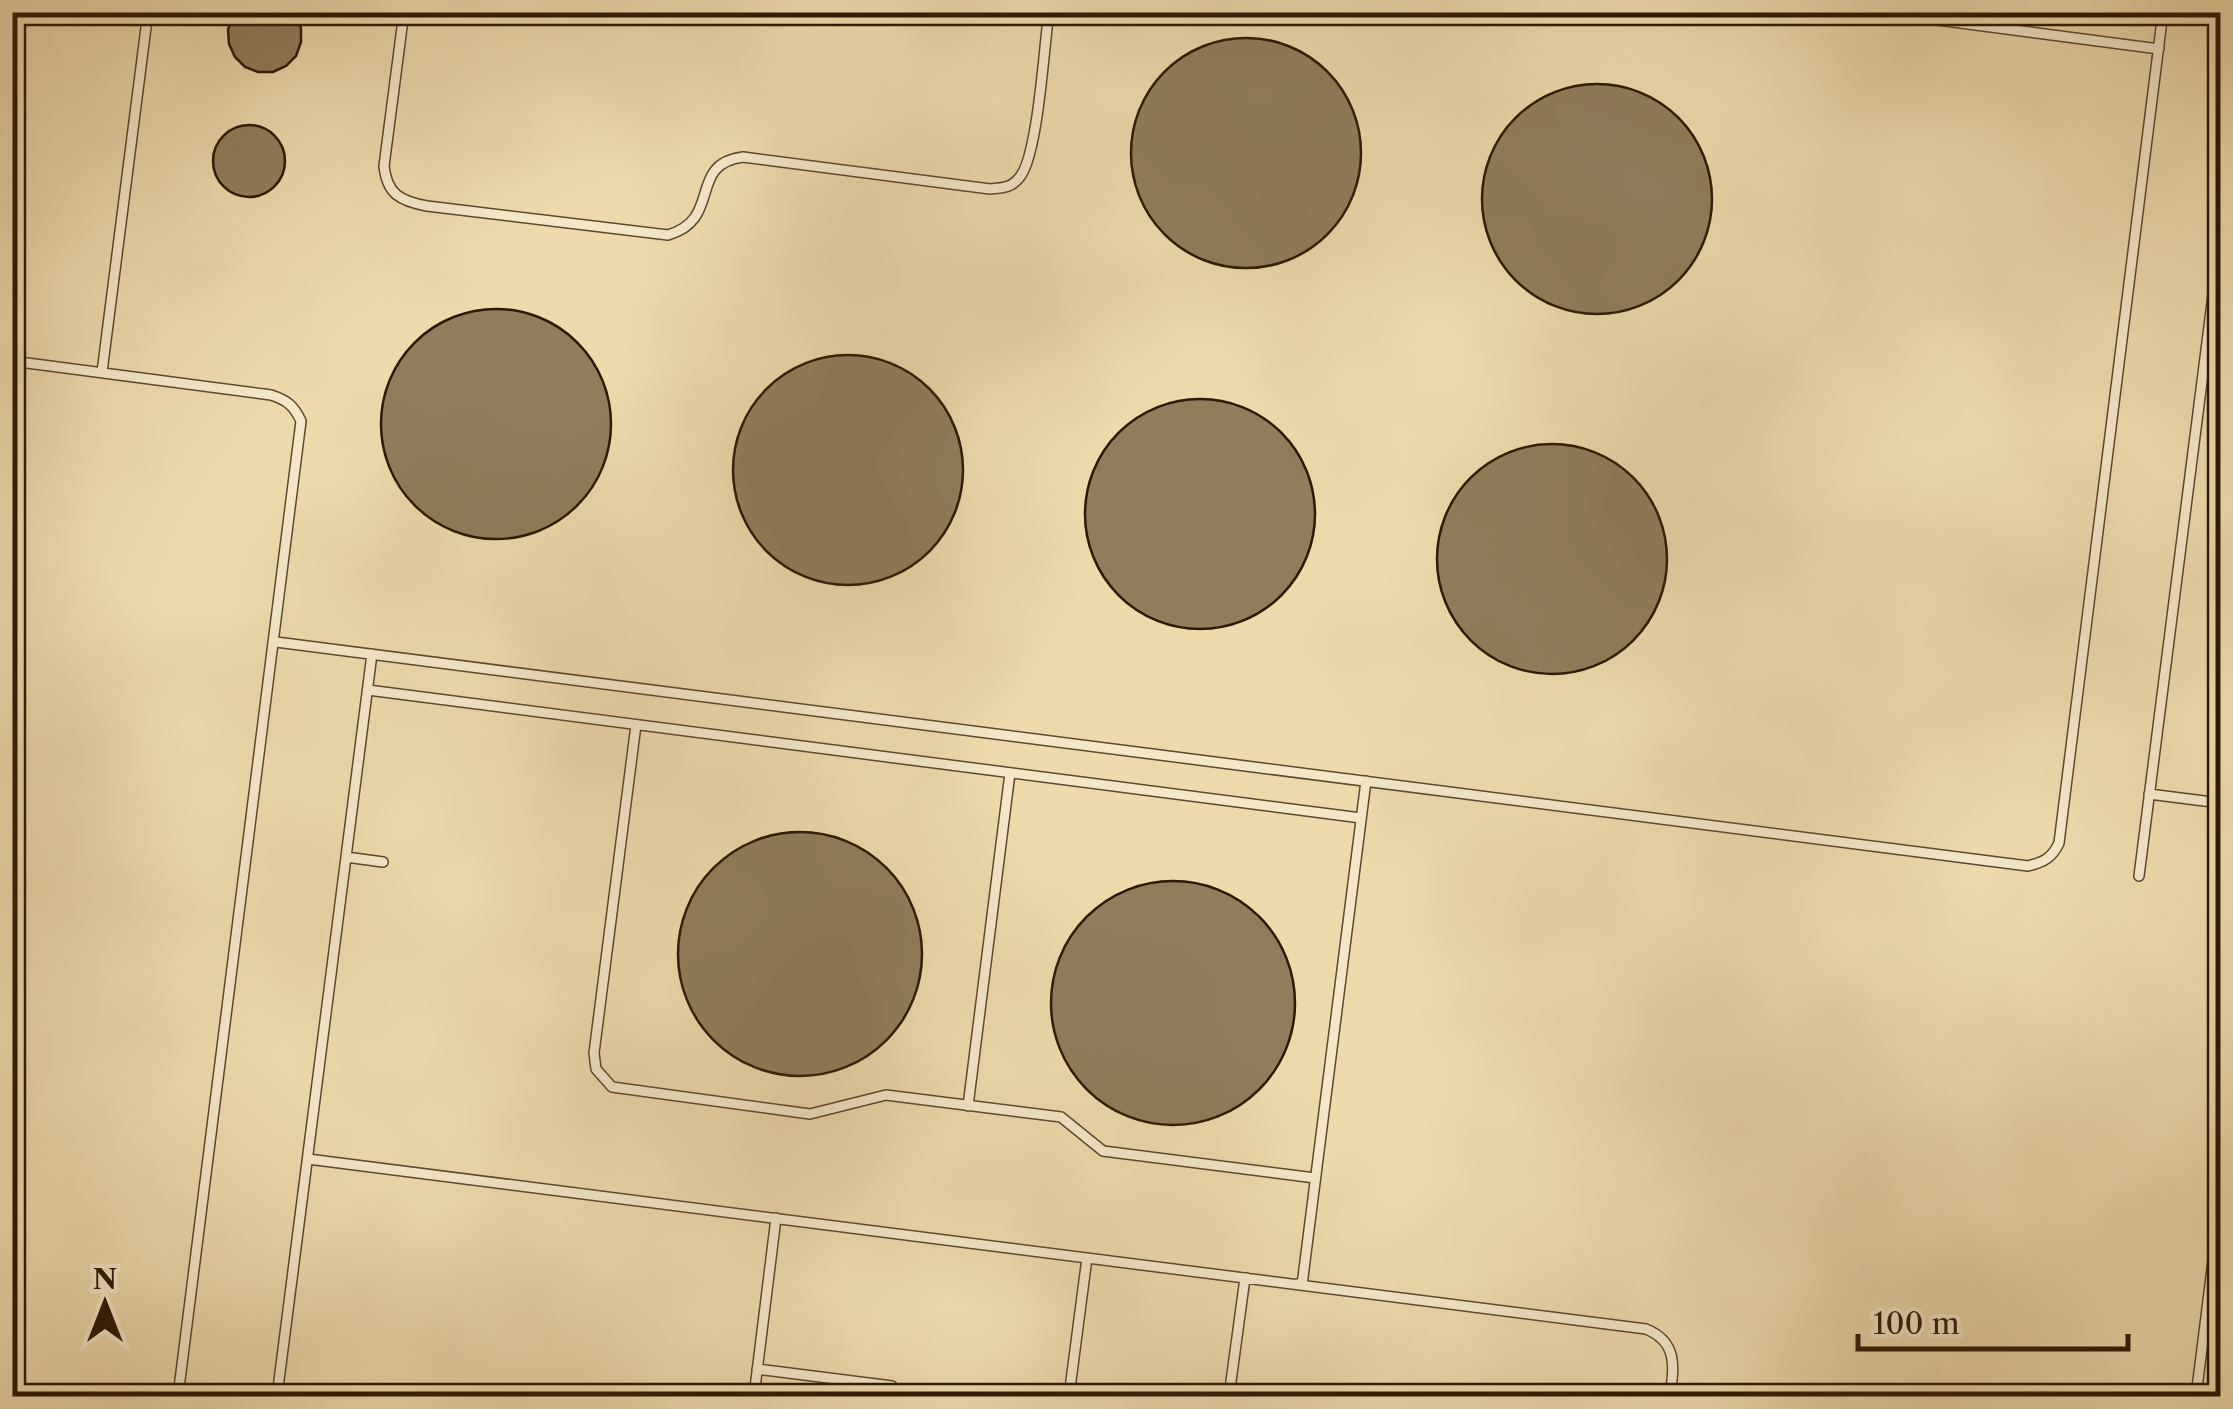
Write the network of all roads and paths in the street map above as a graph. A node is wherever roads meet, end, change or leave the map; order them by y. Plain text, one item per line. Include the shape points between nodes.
1 (148, 12) edge
2 (404, 12) edge
3 (1049, 12) edge
4 (1877, 12) edge
5 (2164, 12) edge
6 (2159, 48) junction
7 (2220, 240) edge
8 (12, 361) edge
9 (102, 372) junction
10 (276, 642) junction
11 (372, 654) junction
12 (368, 690) junction
13 (636, 725) junction
14 (1010, 773) junction
15 (1366, 781) junction
16 (2149, 794) junction
17 (2220, 803) edge
18 (1361, 818) junction
19 (346, 858) junction
20 (384, 862) dead end
21 (2139, 876) dead end
22 (968, 1106) junction
23 (308, 1159) junction
24 (1315, 1178) junction
25 (2220, 1206) edge
26 (776, 1218) junction
27 (1087, 1258) junction
28 (757, 1368) junction
29 (892, 1386) dead end
30 (178, 1396) edge
31 (277, 1396) edge
32 (754, 1396) edge
33 (1069, 1396) edge
34 (1230, 1396) edge
35 (1670, 1396) edge
36 (2196, 1396) edge

1 - 9 lane
2 - 3 lane via 384,166 393,194 427,206 668,235 698,218 720,164 743,157 1006,188 1030,156
4 - 6 lane
5 - 6 lane
6 - 15 lane via 2053,855 2028,866
7 - 16 lane
8 - 9 lane
9 - 10 lane via 271,395 296,410 301,435
10 - 11 lane
10 - 30 lane
11 - 12 lane
11 - 15 lane
12 - 13 lane
12 - 19 lane
13 - 14 lane
13 - 22 lane via 594,1052 605,1082 620,1090 810,1114 886,1096
14 - 18 lane
14 - 22 lane
15 - 18 lane
16 - 17 lane
16 - 21 lane
18 - 24 lane
19 - 20 lane
19 - 23 lane
22 - 24 lane via 1061,1118 1103,1151
23 - 26 lane
23 - 31 lane
24 - 34 lane via 1302,1285 1245,1278
25 - 36 lane
26 - 27 lane
26 - 28 lane
27 - 33 lane
27 - 35 lane via 1646,1329 1672,1351
28 - 29 lane
28 - 32 lane

